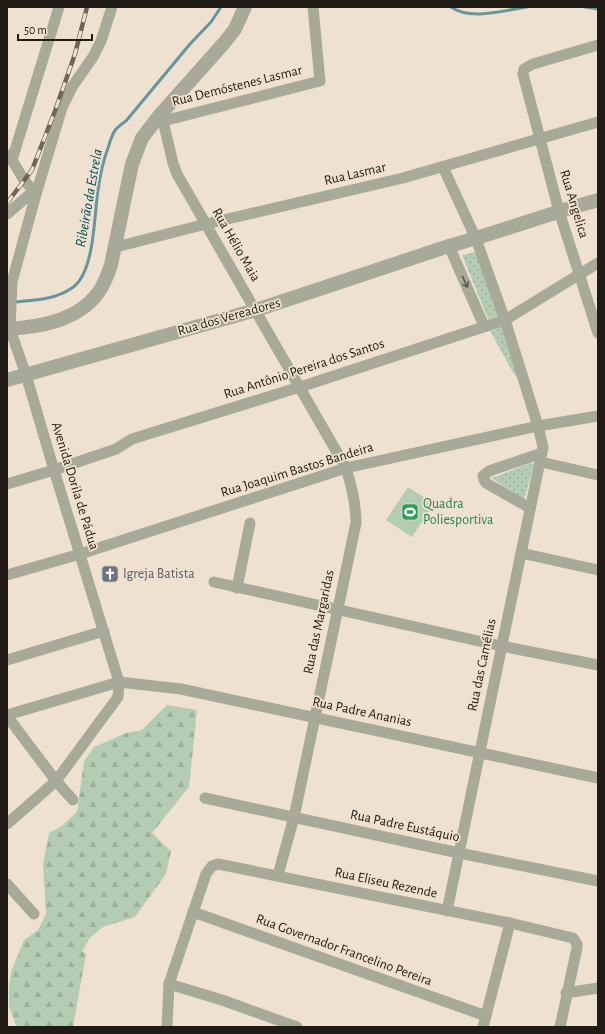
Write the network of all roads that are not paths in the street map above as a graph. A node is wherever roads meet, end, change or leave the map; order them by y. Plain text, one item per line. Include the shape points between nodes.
1 (59, 7) edge
2 (112, 7) edge
3 (246, 7) edge
4 (313, 7) edge
5 (598, 45) edge
6 (161, 118) junction
7 (598, 122) edge
8 (539, 138) junction
9 (10, 156) edge
10 (443, 167) junction
11 (36, 194) junction
12 (598, 200) edge
13 (559, 211) junction
14 (7, 214) edge
15 (206, 224) junction
16 (476, 239) junction
17 (449, 246) junction
18 (116, 247) junction
19 (598, 263) edge
20 (580, 275) junction
21 (256, 310) junction
22 (505, 320) junction
23 (9, 326) edge
24 (484, 326) junction
25 (598, 333) edge
26 (26, 374) junction
27 (7, 380) edge
28 (300, 387) junction
29 (598, 416) edge
30 (538, 426) junction
31 (541, 458) junction
32 (346, 468) junction
33 (54, 470) junction
34 (598, 476) edge
35 (7, 484) edge
36 (530, 508) junction
37 (250, 523) dead end
38 (521, 553) junction
39 (80, 554) junction
40 (598, 570) edge
41 (7, 575) edge
42 (214, 582) dead end
43 (237, 588) junction
44 (337, 610) junction
45 (104, 631) junction
46 (501, 646) junction
47 (7, 660) edge
48 (598, 665) edge
49 (119, 682) junction
50 (7, 715) edge
51 (314, 718) junction
52 (480, 752) junction
53 (598, 778) edge
54 (56, 781) junction
55 (205, 798) dead end
56 (73, 800) dead end
57 (294, 817) junction
58 (7, 824) edge
59 (459, 853) junction
60 (278, 875) junction
61 (598, 881) edge
62 (7, 884) edge
63 (447, 911) junction
64 (193, 912) junction
65 (34, 914) dead end
66 (510, 923) junction
67 (169, 984) junction
68 (598, 988) edge
69 (566, 993) junction
70 (486, 1016) junction
71 (167, 1027) edge
72 (297, 1027) edge
73 (483, 1027) edge
74 (560, 1027) edge

1 - 9 street
2 - 11 street via 101,41 62,108
3 - 6 street via 235,29
4 - 6 street, Rua Demóstenes Lasmar via 320,81
5 - 8 street, Rua Angelica via 527,66 523,71
6 - 15 street, Rua Hélio Maia via 177,174
6 - 18 street via 142,138 134,157
7 - 8 street, Rua Lasmar
8 - 10 street, Rua Lasmar
8 - 13 street, Rua Angelica
9 - 11 street
10 - 15 street, Rua Lasmar
10 - 16 street, Rua das Camélias
11 - 14 street via 29,195
11 - 23 street via 12,282
12 - 13 street, Rua dos Vereadores
13 - 16 street, Rua dos Vereadores
13 - 20 street, Rua Angelica
15 - 18 street, Rua Lasmar
15 - 21 street, Rua Hélio Maia
16 - 17 street, Rua dos Vereadores
16 - 22 street, Rua das Camélias
17 - 21 street, Rua dos Vereadores
17 -> 24 street
18 - 23 street via 98,293 76,312 55,322
19 - 20 street, Rua Antônio Pereira dos Santos
20 - 22 street, Rua Antônio Pereira dos Santos
20 - 25 street, Rua Angelica
21 - 26 street, Rua dos Vereadores
21 - 28 street, Rua Hélio Maia
22 - 24 street, Rua Antônio Pereira dos Santos
22 - 30 street, Rua das Camélias
23 - 26 street, Avenida Dorila de Pádua
24 - 28 street, Rua Antônio Pereira dos Santos
26 - 27 street, Rua dos Vereadores
26 - 33 street, Avenida Dorila de Pádua
28 - 32 street, Rua Hélio Maia
28 - 33 street, Rua Antônio Pereira dos Santos via 132,439 116,449
29 - 30 street, Rua Joaquim Bastos Bandeira
30 - 31 street, Rua das Camélias via 543,447
30 - 32 street, Rua Joaquim Bastos Bandeira
31 - 34 street
31 - 36 street, Rua das Camélias
31 - 36 street via 487,471 483,477 486,482
32 - 39 street, Rua Joaquim Bastos Bandeira
32 - 44 street, Rua das Margaridas via 356,506 356,522
33 - 35 street, Rua Antônio Pereira dos Santos
33 - 39 street, Avenida Dorila de Pádua
36 - 38 street, Rua das Camélias
37 - 43 street
38 - 40 street
38 - 46 street, Rua das Camélias
39 - 41 street, Rua Joaquim Bastos Bandeira
39 - 45 street, Avenida Dorila de Pádua
42 - 43 street
43 - 44 street
44 - 46 street
44 - 51 street, Rua das Margaridas
45 - 47 street
45 - 49 street, Avenida Dorila de Pádua
46 - 48 street
46 - 52 street, Rua das Camélias
49 - 50 street
49 - 51 street, Rua Padre Ananias via 181,689
49 - 54 street, Avenida Dorila de Pádua via 118,697
50 - 54 street
51 - 52 street, Rua Padre Ananias
51 - 57 street, Rua das Margaridas
52 - 53 street, Rua Padre Ananias
52 - 59 street, Rua das Camélias
54 - 56 street
54 - 58 street, Avenida Dorila de Pádua
55 - 57 street, Rua Padre Eustáquio
57 - 59 street, Rua Padre Eustáquio
57 - 60 street, Rua das Margaridas
59 - 61 street, Rua Padre Eustáquio
59 - 63 street, Rua das Camélias
60 - 63 street, Rua Eliseu Rezende
60 - 64 street, Rua Eliseu Rezende via 218,864 212,866 206,874
62 - 65 street
63 - 66 street, Rua Eliseu Rezende
64 - 67 street
64 - 70 street, Rua Governador Francelino Pereira
66 - 69 street, Rua Eliseu Rezende via 573,938 577,948
66 - 70 street
67 - 71 street
67 - 72 street
68 - 69 street
69 - 74 street
70 - 73 street

